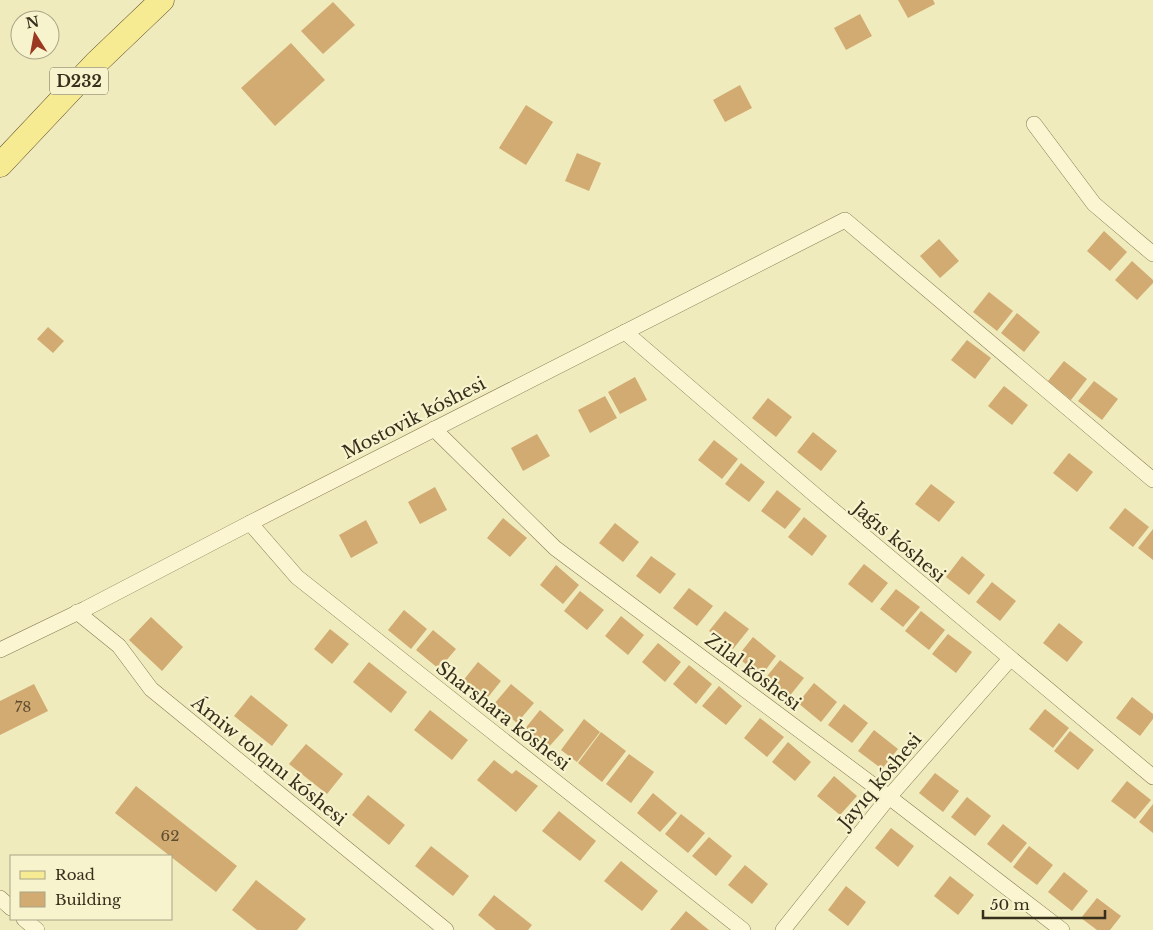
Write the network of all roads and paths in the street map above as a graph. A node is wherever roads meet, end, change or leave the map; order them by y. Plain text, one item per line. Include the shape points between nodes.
1 (162, 0) edge
2 (1034, 124) dead end
3 (0, 166) edge
4 (1153, 254) edge
5 (625, 332) junction
6 (434, 429) junction
7 (1153, 480) edge
8 (250, 523) junction
9 (78, 612) junction
10 (0, 650) edge
11 (1010, 659) junction
12 (1153, 777) edge
13 (889, 797) junction
14 (0, 898) edge
15 (10, 907) edge
16 (25, 920) edge
17 (37, 930) edge
18 (446, 930) edge
19 (743, 930) edge
20 (783, 930) edge
21 (1062, 930) edge

1 - 3 main road, D232 via 96,63
2 - 4 street via 1094,204
5 - 6 street, Mostovik kóshesi
5 - 7 street, Mostovik kóshesi via 844,220
5 - 11 street, Jaǵıs kóshesi
6 - 8 street, Mostovik kóshesi
6 - 13 street, Zilal kóshesi via 555,548
8 - 9 street, Mostovik kóshesi
8 - 19 street, Sharshara kóshesi via 297,577
9 - 10 street, Mostovik kóshesi
9 - 18 street, Ámiw tolqını kóshesi via 119,646 151,689
11 - 12 street, Jaǵıs kóshesi
11 - 13 street, Jayıq kóshesi
13 - 20 street, Jayıq kóshesi
13 - 21 street, Zilal kóshesi
14 - 15 street
16 - 17 street

